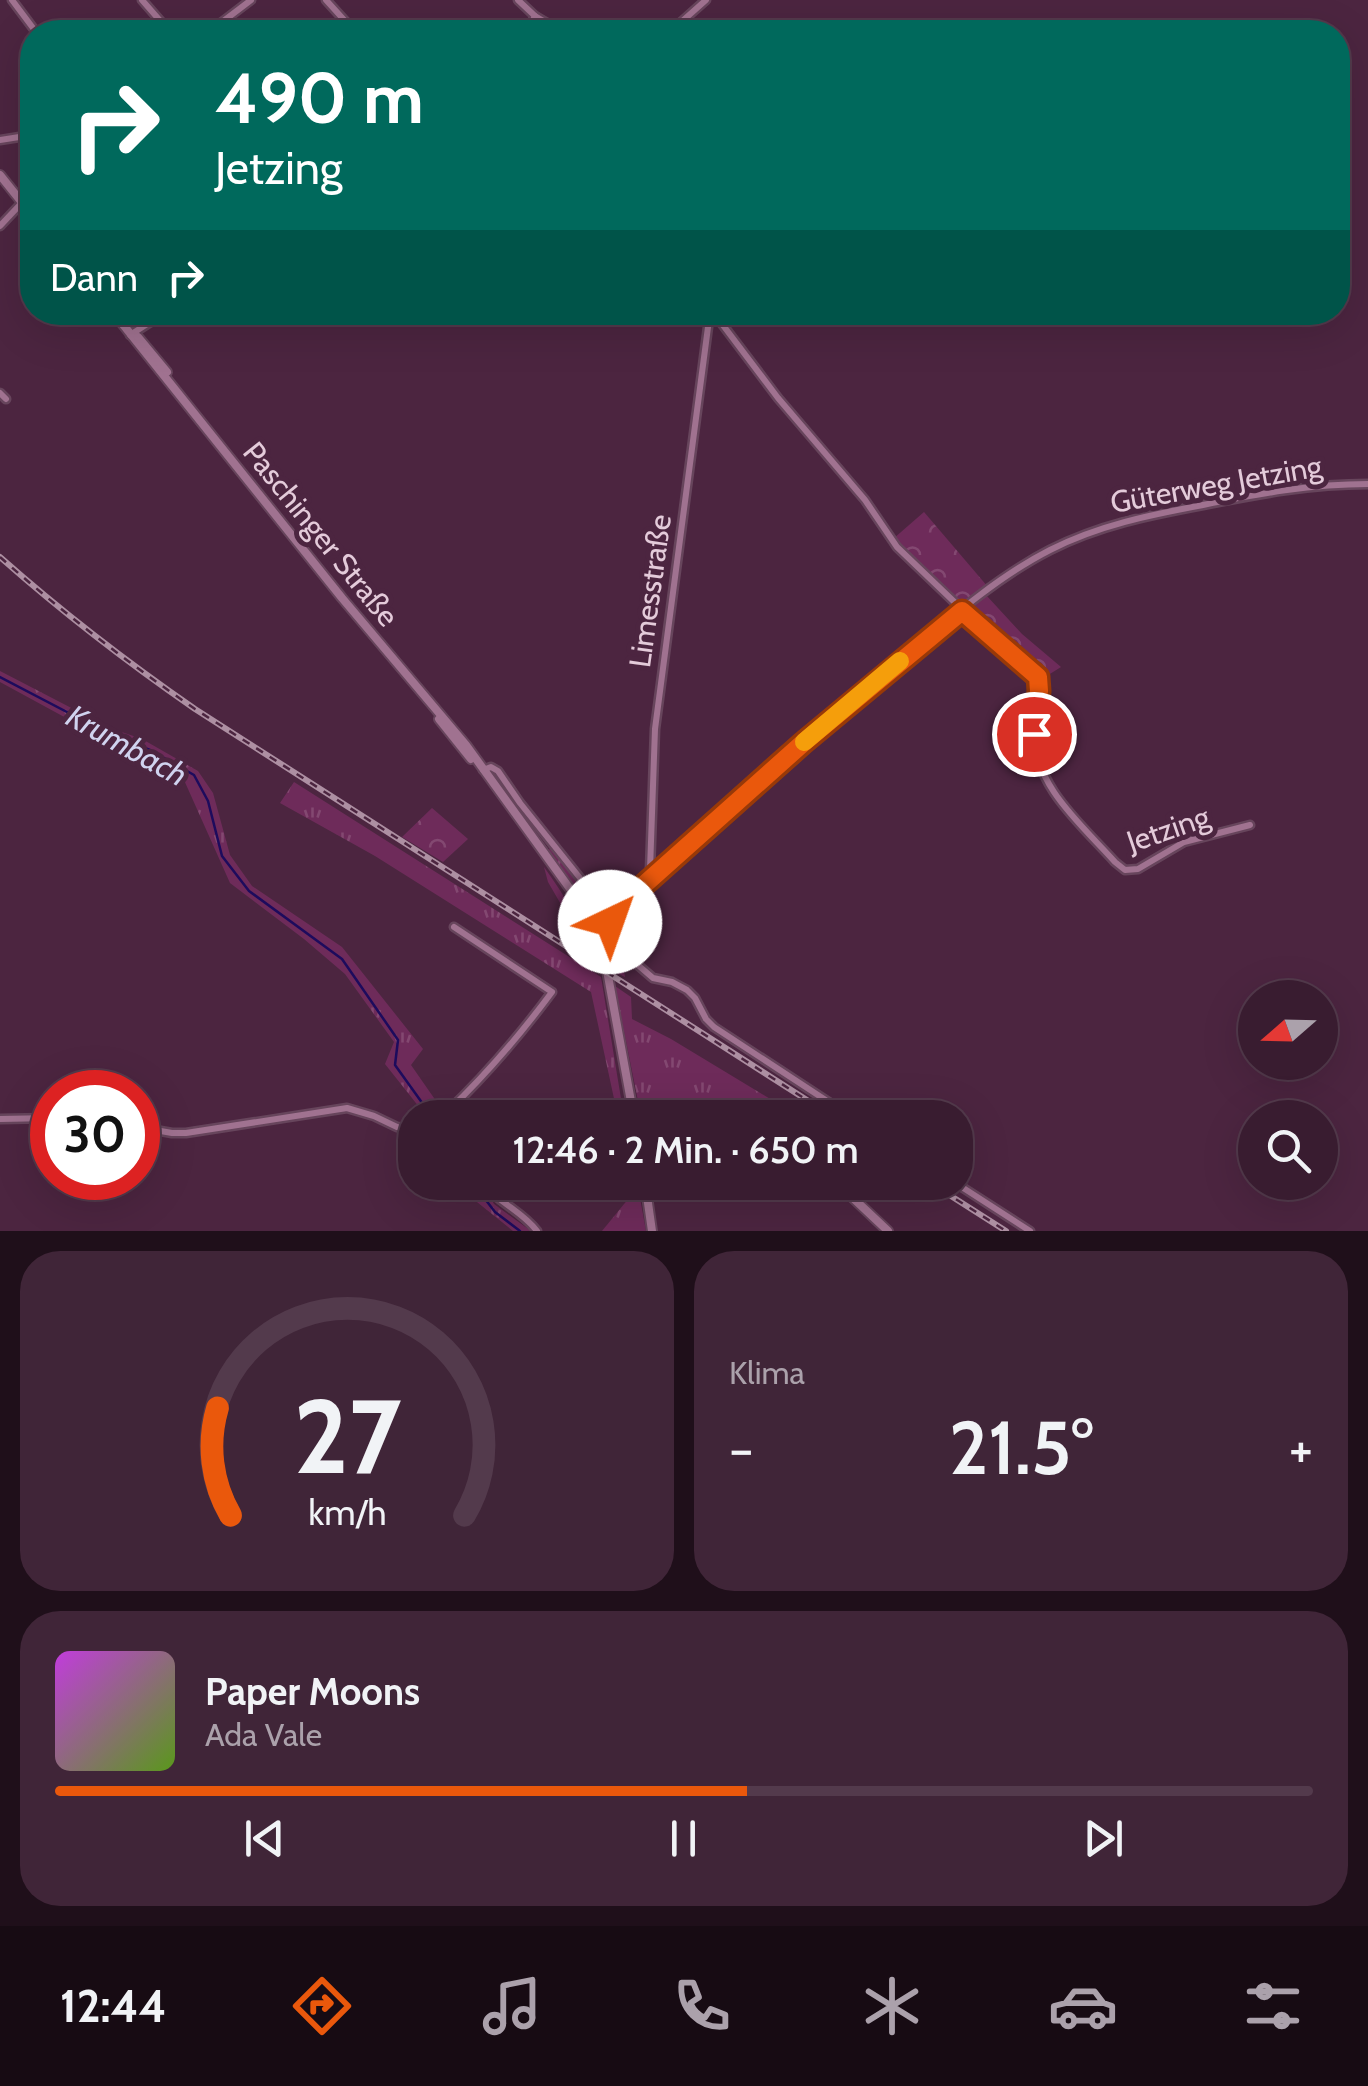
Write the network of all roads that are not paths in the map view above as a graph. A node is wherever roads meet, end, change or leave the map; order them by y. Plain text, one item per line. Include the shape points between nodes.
1 (142, 0) edge
2 (251, 0) edge
3 (326, 0) edge
4 (518, 0) edge
5 (706, 0) edge
6 (536, 16) junction
7 (160, 20) edge
8 (224, 20) edge
9 (344, 20) edge
10 (534, 20) edge
11 (542, 20) edge
12 (685, 20) edge
13 (0, 175) edge
14 (20, 200) edge
15 (20, 205) edge
16 (0, 226) edge
17 (124, 325) edge
18 (146, 325) edge
19 (710, 325) edge
20 (722, 325) edge
21 (132, 334) junction
22 (1368, 484) edge
23 (962, 611) junction
24 (482, 770) junction
25 (1250, 825) dead end
26 (652, 877) junction
27 (608, 913) junction
28 (454, 927) dead end
29 (460, 1100) edge
30 (631, 1100) edge
31 (826, 1100) edge
32 (30, 1118) edge
33 (0, 1119) edge
34 (398, 1127) edge
35 (160, 1131) edge
36 (973, 1194) edge
37 (498, 1200) edge
38 (648, 1200) edge
39 (855, 1200) edge
40 (537, 1231) edge
41 (652, 1231) edge
42 (888, 1231) edge
43 (1030, 1231) edge

1 - 7 street
2 - 8 street
3 - 9 street
4 - 6 street
5 - 12 street
6 - 10 street
6 - 11 street
13 - 14 street
15 - 16 street
17 - 21 street, Paschinger Straße
18 - 21 street
19 - 26 street, Limesstraße via 655,729
20 - 23 street via 897,547
21 - 24 street, Paschinger Straße
22 - 23 street, Güterweg Jetzing via 1283,489 1103,528 1034,559
23 - 25 street, Jetzing via 1038,677 1034,734 1044,778 1124,870 1197,837
23 - 26 street, Güterweg Jetzing
24 - 27 street via 498,771
24 - 30 street, Paschinger Straße via 566,883 595,934
26 - 27 street, Güterweg Jetzing
27 - 31 street via 623,948 648,975 682,986 714,1027
28 - 29 street via 552,992
32 - 33 street
34 - 35 street via 348,1108 186,1133
36 - 43 street
37 - 40 street
38 - 41 street
39 - 42 street

